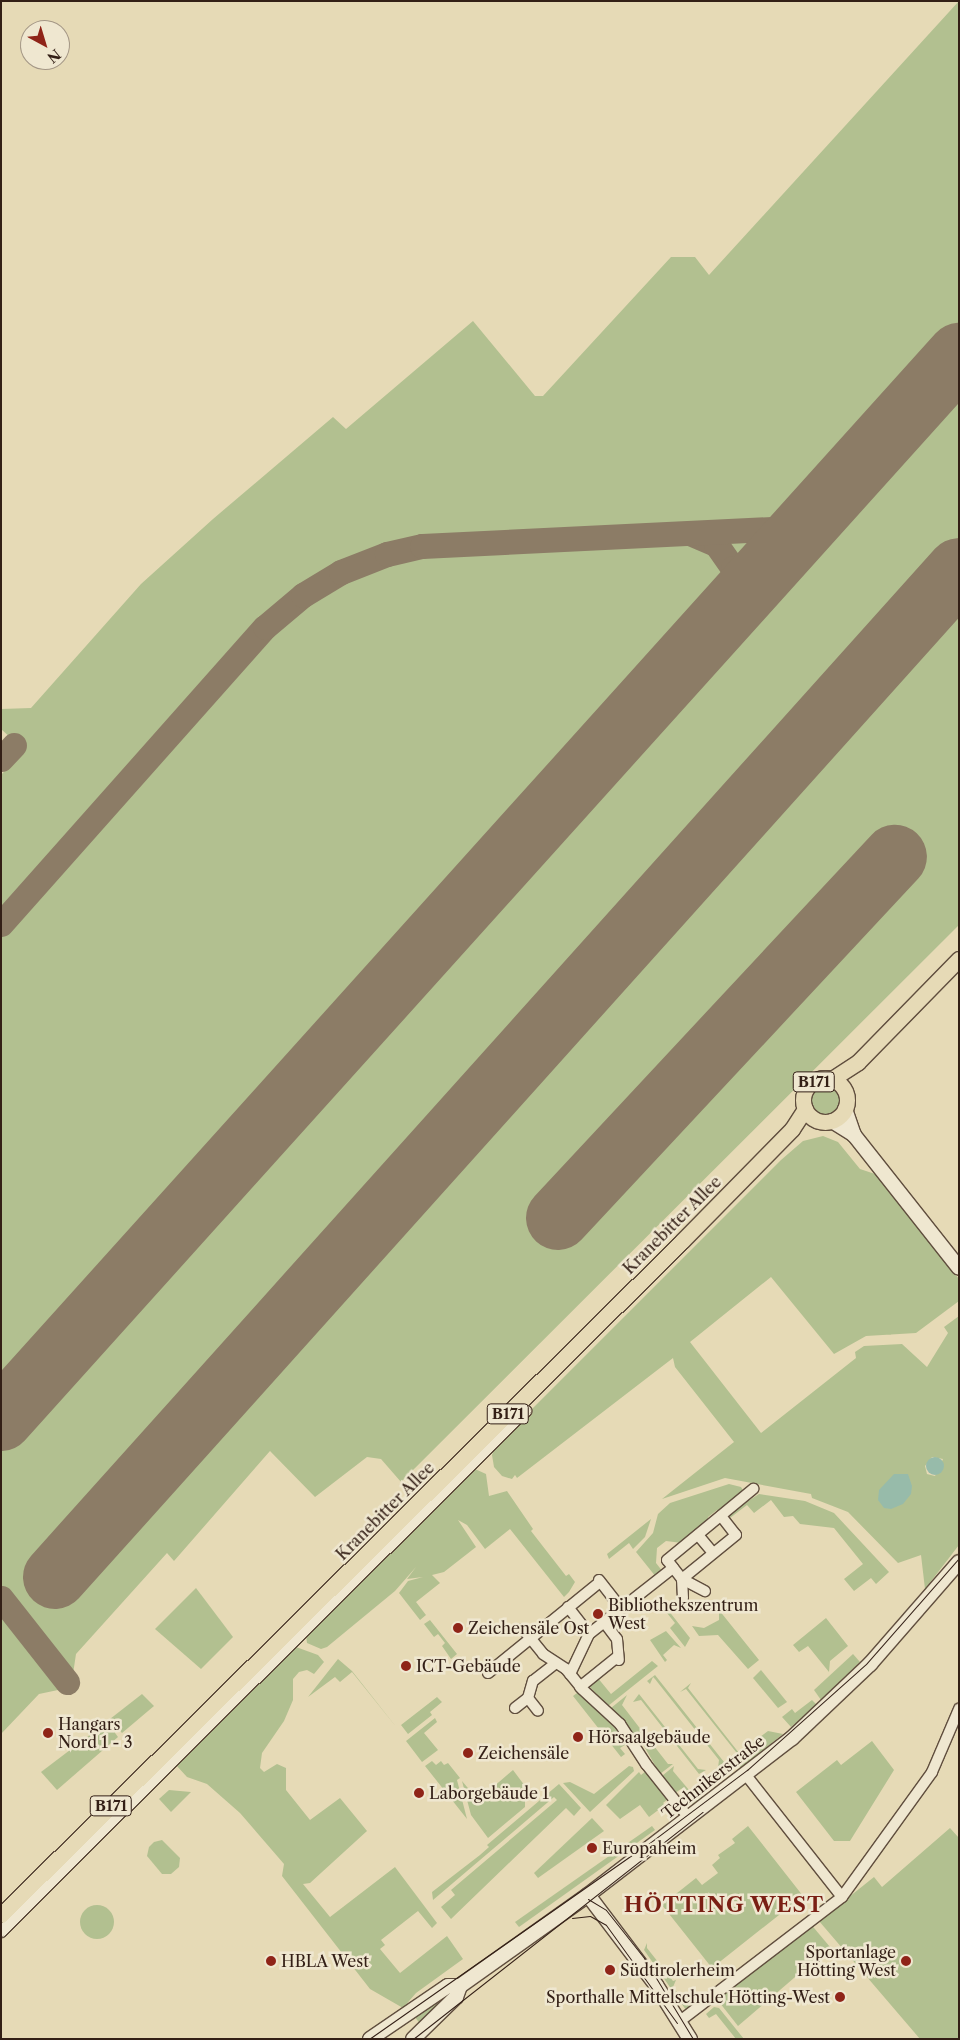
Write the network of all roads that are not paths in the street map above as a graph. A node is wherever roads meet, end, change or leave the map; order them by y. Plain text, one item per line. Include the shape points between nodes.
1 (959, 959) edge
2 (858, 1062) junction
3 (832, 1079) junction
4 (845, 1091) junction
5 (845, 1110) junction
6 (810, 1114) junction
7 (832, 1121) junction
8 (854, 1135) junction
9 (959, 1268) edge
10 (526, 1411) dead end
11 (753, 1489) dead end
12 (721, 1516) junction
13 (698, 1535) junction
14 (713, 1553) junction
15 (959, 1562) edge
16 (673, 1568) junction
17 (682, 1579) junction
18 (705, 1591) dead end
19 (684, 1598) dead end
20 (568, 1607) junction
21 (622, 1608) junction
22 (604, 1622) junction
23 (523, 1629) dead end
24 (589, 1634) junction
25 (531, 1639) junction
26 (556, 1663) junction
27 (488, 1673) dead end
28 (570, 1674) junction
29 (580, 1687) junction
30 (528, 1698) junction
31 (516, 1708) dead end
32 (959, 1709) edge
33 (538, 1711) dead end
34 (746, 1775) junction
35 (690, 1818) junction
36 (588, 1895) junction
37 (842, 1897) junction
38 (1, 1915) edge
39 (1, 1932) edge
40 (460, 1986) junction
41 (680, 2021) junction
42 (388, 2032) edge
43 (411, 2038) edge
44 (370, 2039) edge
45 (690, 2039) edge

1 - 2 main road, B171
2 - 3 main road, B171
2 - 4 main road, B171
3 - 4 main road, B171
3 - 6 main road, B171 via 818,1079 807,1087 804,1096
4 - 5 main road, B171
5 - 7 main road, B171
5 - 8 street
6 - 7 main road
6 - 38 main road, Kranebitter Allee / B171
7 - 8 street
8 - 9 street
10 - 39 street, Kranebitter Allee
11 - 12 street
12 - 13 street
12 - 14 street via 736,1535
13 - 14 street
13 - 16 street via 667,1560
14 - 17 street
15 - 34 street, Technikerstraße via 860,1674 792,1738
16 - 17 street
16 - 21 street
17 - 18 street
17 - 19 street
20 - 21 street via 599,1581
20 - 24 street
20 - 25 street
21 - 22 street
22 - 24 street
22 - 29 street via 618,1638 618,1659
23 - 25 street
24 - 28 street
25 - 26 street via 543,1654
25 - 27 street
26 - 28 street
26 - 30 street via 533,1681
28 - 29 street
29 - 35 street via 620,1724
30 - 31 street
30 - 33 street
32 - 37 street via 932,1772
34 - 35 street, Technikerstraße
34 - 37 street
35 - 36 street, Technikerstraße
36 - 40 street, Technikerstraße
36 - 41 street
37 - 41 street
40 - 42 street, Technikerstraße via 448,1986
40 - 43 street, Technikerstraße via 456,1997
41 - 45 street
42 - 43 street, Technikerstraße via 404,2025
42 - 44 street, Technikerstraße

